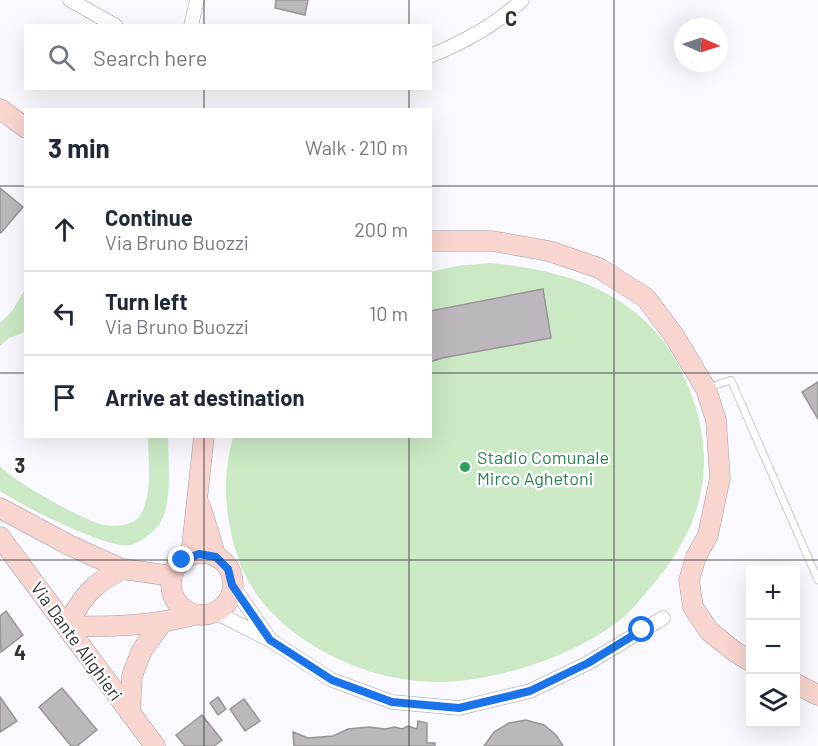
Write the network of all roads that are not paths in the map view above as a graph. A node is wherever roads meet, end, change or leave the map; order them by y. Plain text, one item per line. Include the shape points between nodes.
1 (70, 0) edge
2 (197, 0) edge
3 (522, 0) edge
4 (112, 24) edge
5 (191, 24) edge
6 (432, 55) edge
7 (0, 110) edge
8 (24, 127) edge
9 (432, 241) edge
10 (706, 389) junction
11 (204, 438) edge
12 (197, 497) junction
13 (0, 508) edge
14 (0, 537) edge
15 (190, 555) junction
16 (216, 557) junction
17 (122, 569) junction
18 (172, 576) junction
19 (818, 580) edge
20 (232, 585) junction
21 (215, 612) junction
22 (194, 615) junction
23 (663, 618) dead end
24 (162, 623) junction
25 (67, 626) junction
26 (270, 640) junction
27 (746, 658) edge
28 (800, 686) edge
29 (818, 695) edge
30 (130, 713) junction
31 (155, 746) edge

1 - 4 street
2 - 5 street
3 - 6 street via 465,42
7 - 8 street
9 - 10 street via 492,242 549,251 599,268 646,298
10 - 19 lane via 731,380
10 - 27 street via 716,420 720,478 708,535 689,580 693,607 710,632
11 - 12 street
12 - 15 street
12 - 16 street
13 - 17 street
14 - 25 street, Via Dante Alighieri
15 - 16 street
15 - 18 street
16 - 20 street via 228,569
17 - 18 street
17 - 25 street via 101,580 82,598
18 - 22 street via 172,595 185,611
20 - 21 street via 227,601
20 - 26 street
21 - 22 street
21 - 26 street
22 - 24 street
23 - 26 street via 588,663 530,691 459,708 392,702 332,680
24 - 25 street
24 - 30 street via 142,650 132,676
25 - 30 street, Via Dante Alighieri
28 - 29 street
30 - 31 street, Via Dante Alighieri

